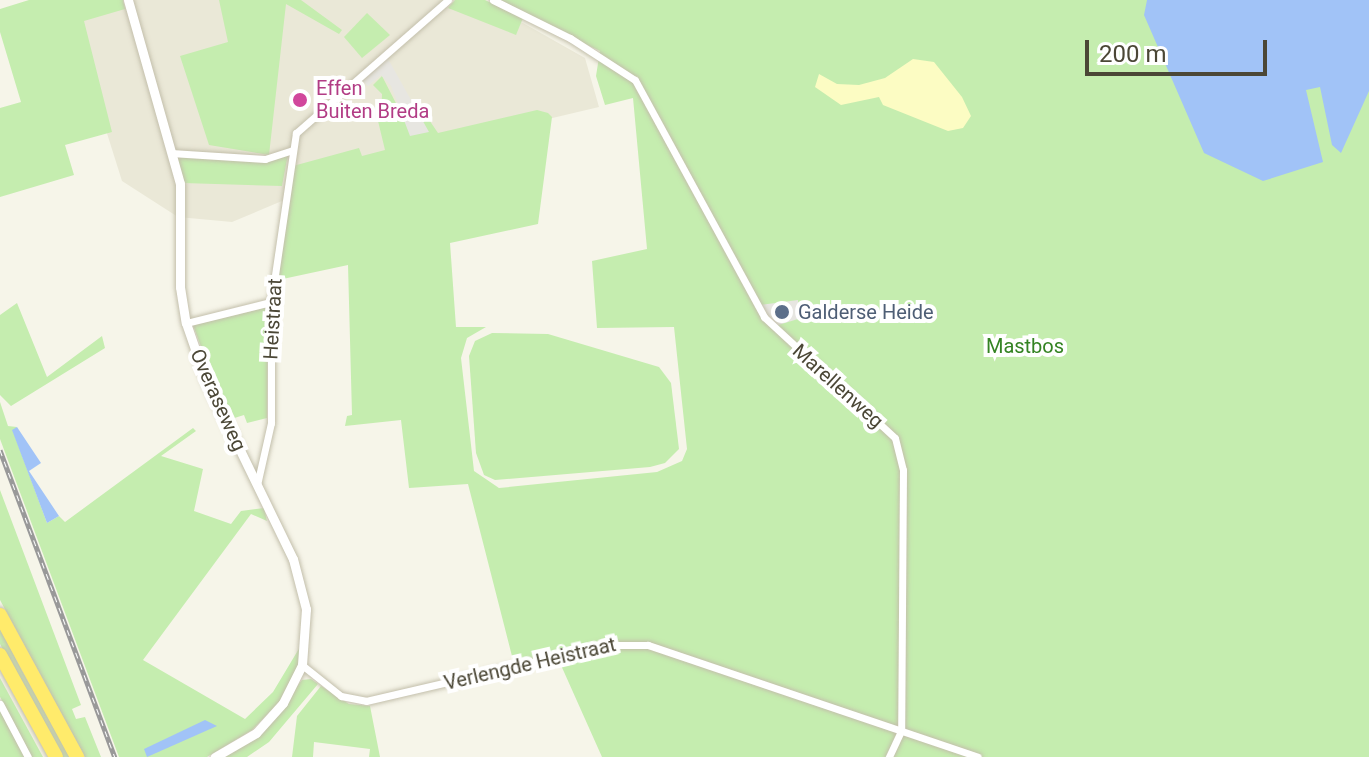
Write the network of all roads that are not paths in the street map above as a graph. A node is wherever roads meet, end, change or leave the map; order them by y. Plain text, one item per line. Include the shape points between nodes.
1 (128, 0) edge
2 (448, 0) edge
3 (493, 0) edge
4 (290, 151) junction
5 (171, 153) junction
6 (271, 302) junction
7 (186, 323) junction
8 (257, 486) junction
9 (0, 615) edge
10 (0, 655) edge
11 (302, 665) junction
12 (0, 704) edge
13 (901, 731) junction
14 (28, 757) edge
15 (56, 757) edge
16 (77, 757) edge
17 (215, 757) edge
18 (889, 757) edge
19 (978, 757) edge

1 - 5 street, Overaseweg
2 - 4 street, Heistraat via 302,124
3 - 13 street, Marellenweg via 635,80 764,317 895,438 903,470
4 - 5 street via 265,159
4 - 6 street, Heistraat
5 - 7 street, Overaseweg via 180,184 180,287
6 - 7 street
6 - 8 street, Heistraat via 271,423
7 - 8 street, Overaseweg via 205,378
8 - 11 street, Overaseweg via 303,587 307,638
9 - 16 highway
10 - 15 highway
11 - 13 street, Verlengde Heistraat via 341,696 366,701 606,645 638,644
11 - 17 street, Overaseweg via 266,724
12 - 14 street
13 - 18 street
13 - 19 street, Verlengde Heistraat

